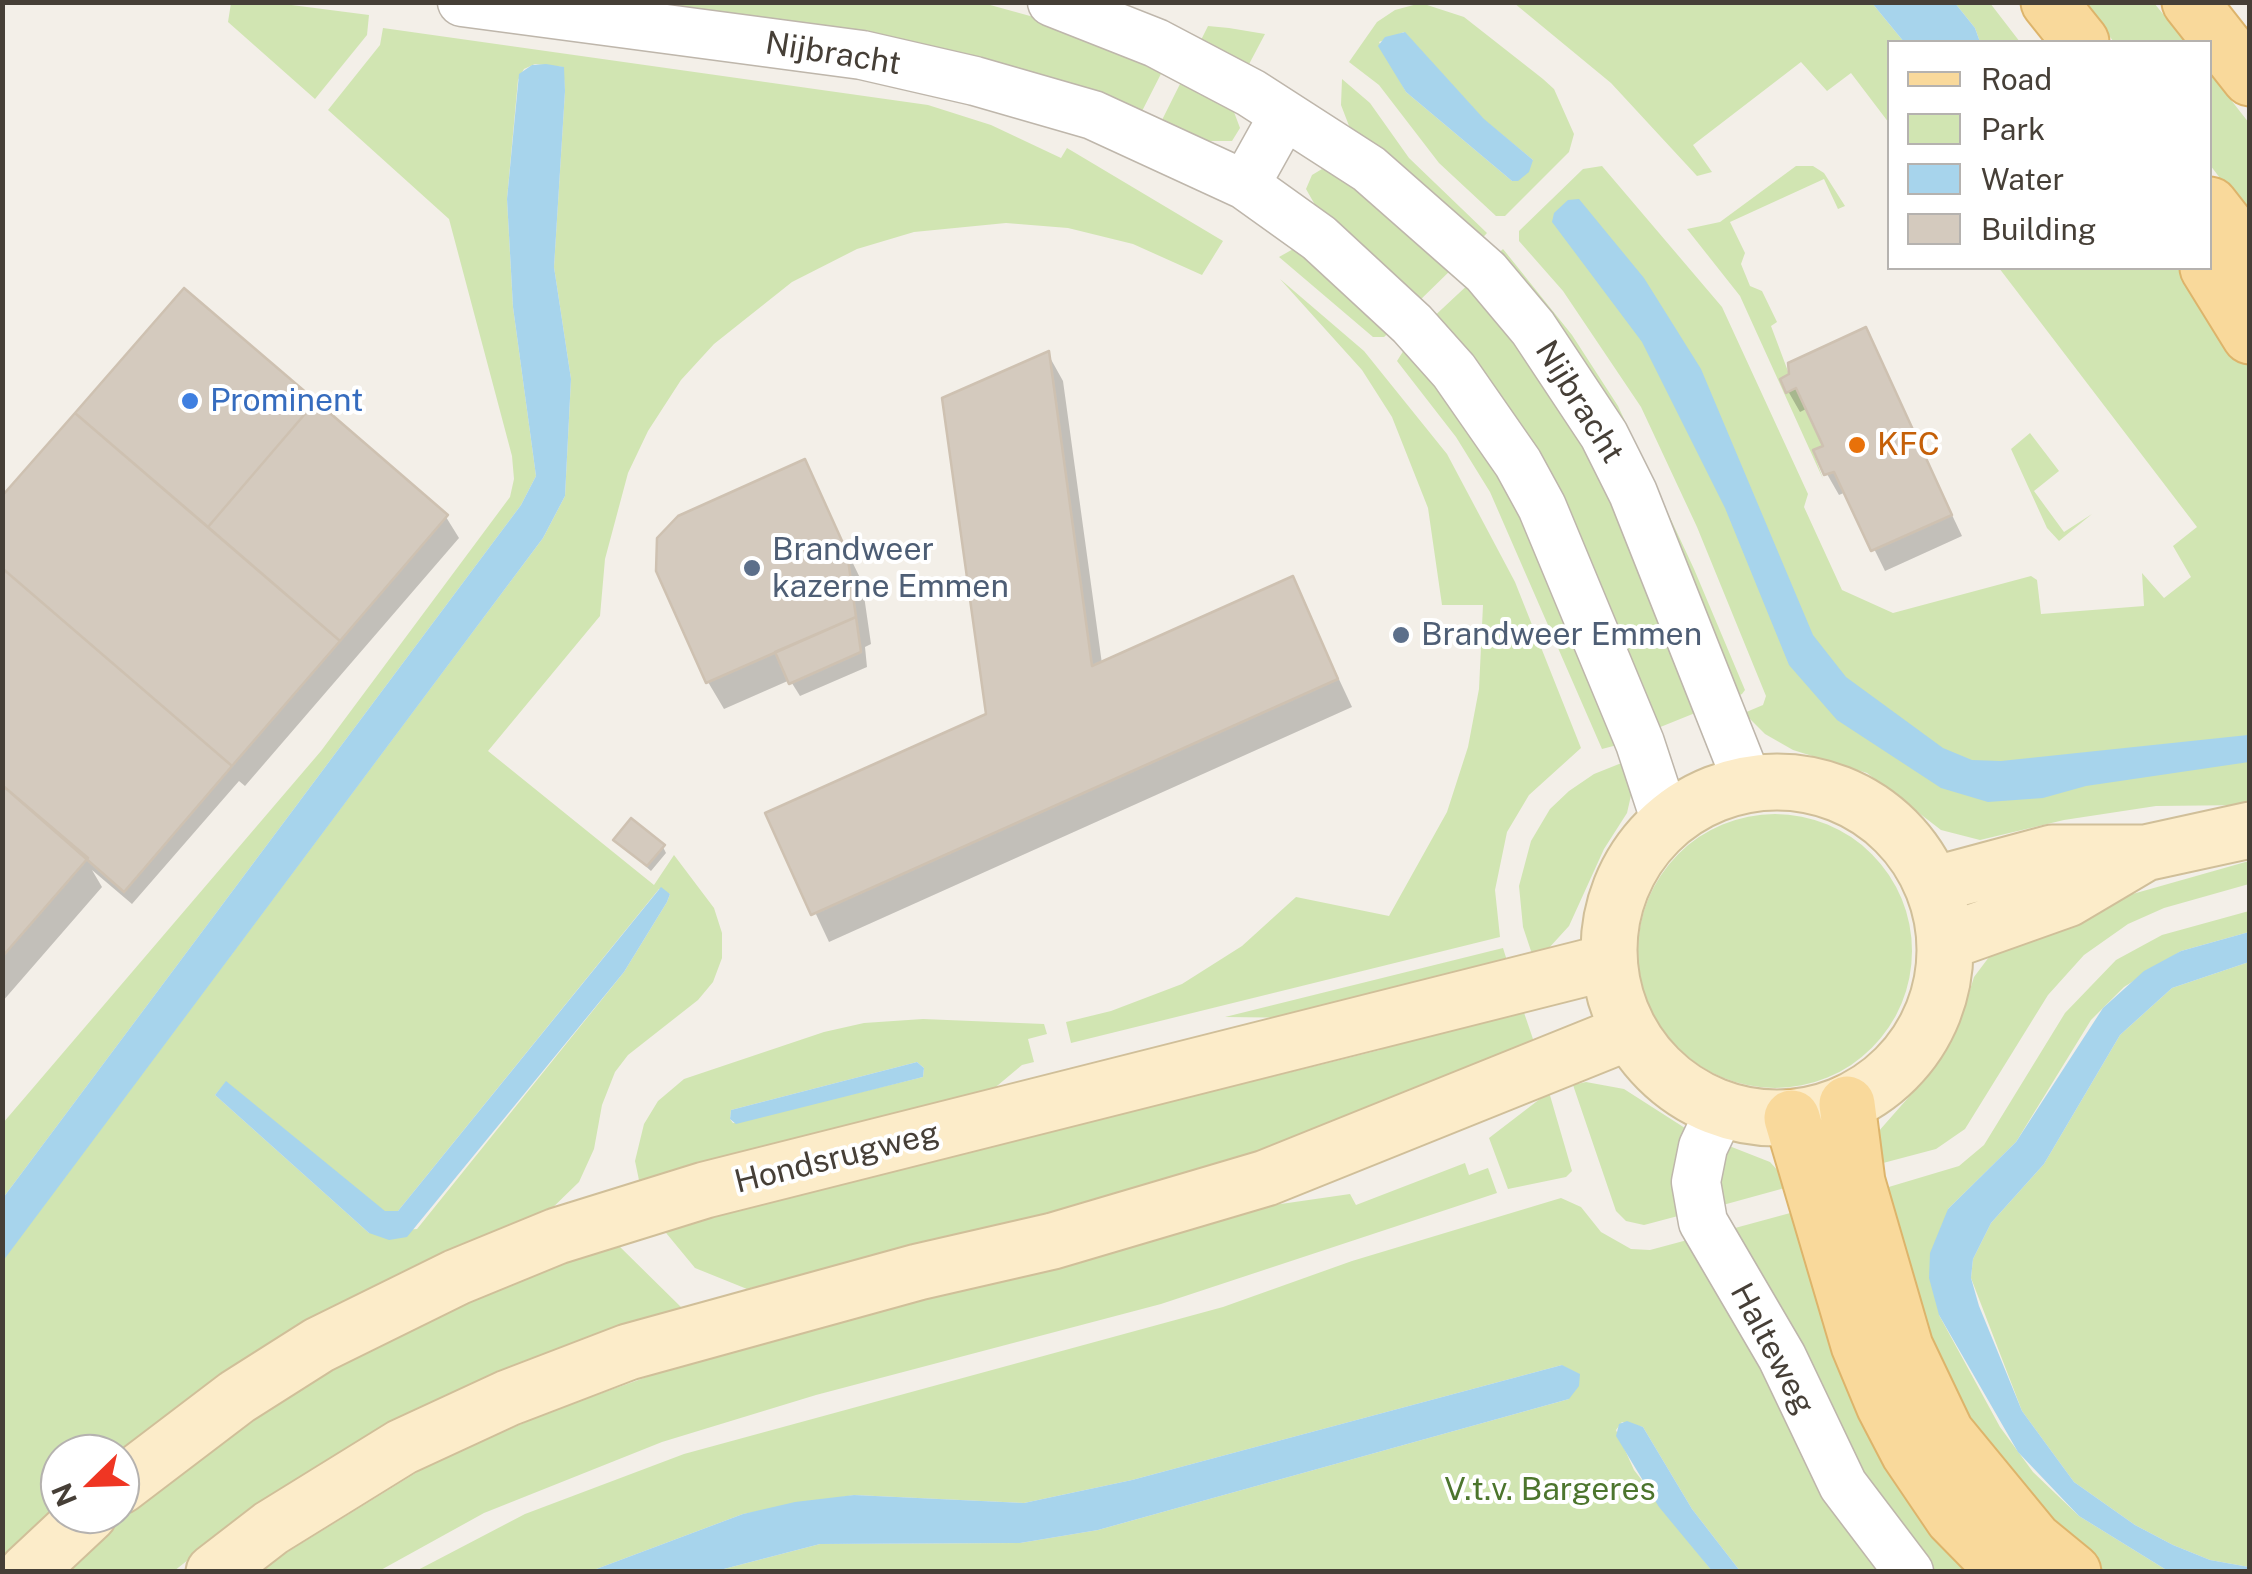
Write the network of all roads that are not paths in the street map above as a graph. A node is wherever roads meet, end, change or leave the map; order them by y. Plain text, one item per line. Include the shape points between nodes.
1 (462, 2) edge
2 (1052, 2) edge
3 (2047, 2) edge
4 (2190, 2) edge
5 (2217, 2) edge
6 (2250, 34) edge
7 (2069, 40) edge
8 (2078, 40) edge
9 (2250, 78) edge
10 (1284, 114) junction
11 (1245, 185) junction
12 (2212, 208) edge
13 (2250, 256) edge
14 (2209, 270) edge
15 (2250, 336) edge
16 (1748, 783) junction
17 (1666, 822) junction
18 (2250, 830) edge
19 (2145, 853) junction
20 (1933, 886) junction
21 (1946, 942) junction
22 (1608, 962) junction
23 (1630, 1032) junction
24 (1847, 1104) junction
25 (1721, 1109) junction
26 (1792, 1118) junction
27 (140, 1471) edge
28 (68, 1534) edge
29 (27, 1572) edge
30 (214, 1572) edge
31 (1909, 1572) edge
32 (2006, 1572) edge
33 (2073, 1572) edge

1 - 11 street, Nijbracht via 862,56 956,77 1093,115
2 - 10 street, Nijbracht via 1156,43
3 - 7 main road
3 - 8 main road
4 - 9 main road
5 - 6 main road
10 - 11 street
10 - 16 street, Nijbracht via 1369,169 1475,260 1564,372 1633,493
11 - 17 street, Nijbracht via 1319,238 1412,324 1518,463 1633,725
12 - 13 main road
14 - 15 main road
16 - 17 main road via 1704,797
16 - 20 main road via 1793,781 1864,806 1910,846
17 - 22 main road via 1632,862 1613,910
18 - 19 main road
19 - 20 main road via 2052,853
19 - 21 main road via 2068,899
20 - 21 main road
21 - 24 main road via 1941,992 1922,1038 1889,1077
22 - 23 main road
22 - 27 main road, Hondsrugweg via 705,1190 557,1236 319,1345
23 - 25 main road via 1684,1092
23 - 30 main road via 1266,1178 611,1358 402,1446
24 - 26 main road
24 - 33 main road via 1857,1182 1895,1314 1946,1433 2034,1540
25 - 26 main road
25 - 31 street, Halteweg via 1696,1182 1702,1222 1782,1358 1843,1485
26 - 32 main road via 1860,1346 1884,1404 1954,1518
28 - 29 main road

